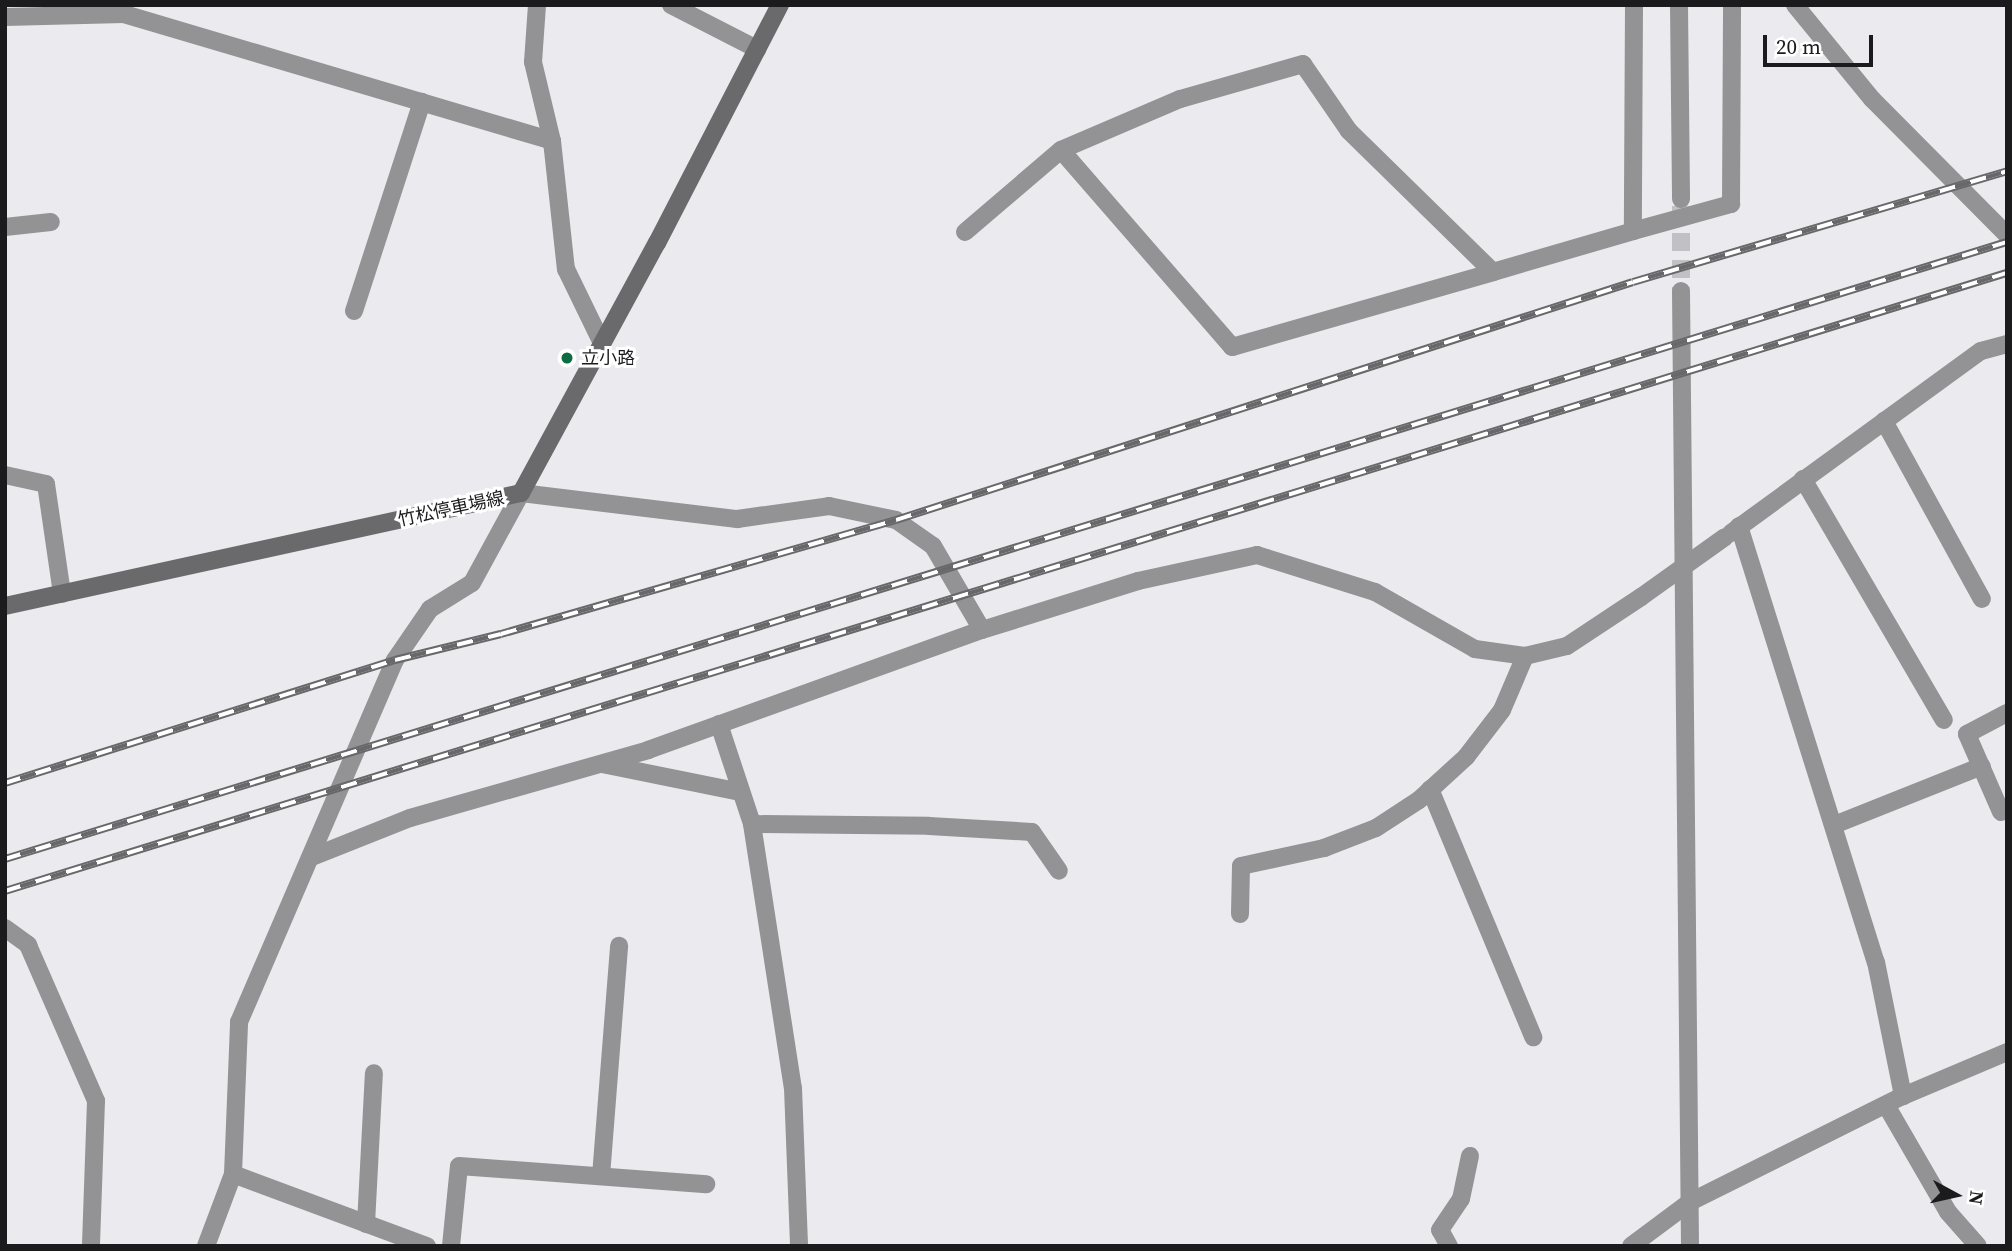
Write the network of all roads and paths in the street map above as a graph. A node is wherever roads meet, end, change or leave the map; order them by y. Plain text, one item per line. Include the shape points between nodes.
1 (537, 5) edge
2 (671, 5) edge
3 (780, 5) edge
4 (1634, 5) edge
5 (1679, 5) edge
6 (1732, 5) edge
7 (1795, 5) edge
8 (50, 10) edge
9 (5, 17) edge
10 (757, 48) junction
11 (422, 102) junction
12 (552, 141) junction
13 (1061, 150) junction
14 (1681, 199) tunnel mouth
15 (51, 222) dead end
16 (5, 228) edge
17 (1633, 231) junction
18 (965, 232) dead end
19 (2007, 234) edge
20 (1493, 272) junction
21 (1681, 291) tunnel mouth
22 (354, 311) dead end
23 (602, 343) junction
24 (2007, 344) edge
25 (1884, 421) junction
26 (5, 475) edge
27 (1803, 479) junction
28 (521, 493) junction
29 (1732, 532) junction
30 (62, 594) junction
31 (1982, 599) dead end
32 (5, 606) edge
33 (982, 630) junction
34 (1525, 656) junction
35 (2007, 713) edge
36 (1944, 720) dead end
37 (719, 724) junction
38 (599, 764) junction
39 (1982, 766) junction
40 (1430, 789) junction
41 (741, 792) junction
42 (2001, 812) dead end
43 (752, 824) junction
44 (1834, 825) junction
45 (312, 857) junction
46 (1059, 871) dead end
47 (1240, 914) dead end
48 (5, 928) edge
49 (619, 946) dead end
50 (1534, 1037) dead end
51 (2007, 1052) edge
52 (374, 1073) dead end
53 (1903, 1096) junction
54 (1886, 1105) junction
55 (1470, 1157) dead end
56 (233, 1174) junction
57 (601, 1176) junction
58 (706, 1184) dead end
59 (1690, 1202) junction
60 (366, 1224) junction
61 (91, 1246) edge
62 (206, 1246) edge
63 (427, 1246) edge
64 (451, 1246) edge
65 (799, 1246) edge
66 (1449, 1246) edge
67 (1630, 1246) edge
68 (1690, 1246) edge
69 (1978, 1246) edge

1 - 12 street via 533,62
2 - 10 street
3 - 10 main road, 竹松停車場線
4 - 17 street
5 - 14 street
6 - 17 street via 1731,204
7 - 19 street via 1872,99
8 - 9 street
8 - 11 street via 124,13
10 - 23 main road, 竹松停車場線
11 - 12 street
11 - 22 street
12 - 23 street via 566,269
13 - 18 street
13 - 20 street via 1232,347
13 - 20 street via 1180,99 1303,64 1349,131
15 - 16 street
17 - 20 street
21 - 59 street
23 - 28 main road, 竹松停車場線
24 - 25 street via 1981,351
25 - 27 street
25 - 31 street
26 - 30 street via 46,484
27 - 29 street
27 - 36 street
28 - 30 main road, 竹松停車場線
28 - 33 street via 737,519 828,506 895,520 933,546
28 - 45 street via 472,583 430,608 395,660
29 - 34 street, bridge via 1567,646
29 - 44 street
30 - 32 main road, 竹松停車場線
33 - 34 street via 1138,581 1257,555 1375,592 1475,649
33 - 37 street
34 - 40 street via 1502,710 1466,757
35 - 39 street via 1966,734
37 - 38 street
37 - 41 street
38 - 41 street
38 - 45 street via 410,818
39 - 42 street
39 - 44 street
40 - 47 street via 1376,828 1324,848 1241,866
40 - 50 street
41 - 43 street
43 - 46 street via 929,825 1032,832
43 - 65 street via 793,1088
44 - 53 street via 1876,962
45 - 56 street via 239,1022
48 - 61 street via 28,945 96,1101
49 - 57 street
51 - 53 street
52 - 60 street
53 - 54 street
54 - 59 street
54 - 69 street via 1948,1212
55 - 66 street via 1461,1199 1440,1230
56 - 60 street
56 - 62 street
57 - 58 street
57 - 64 street via 459,1166
59 - 67 street
59 - 68 street
60 - 63 street

